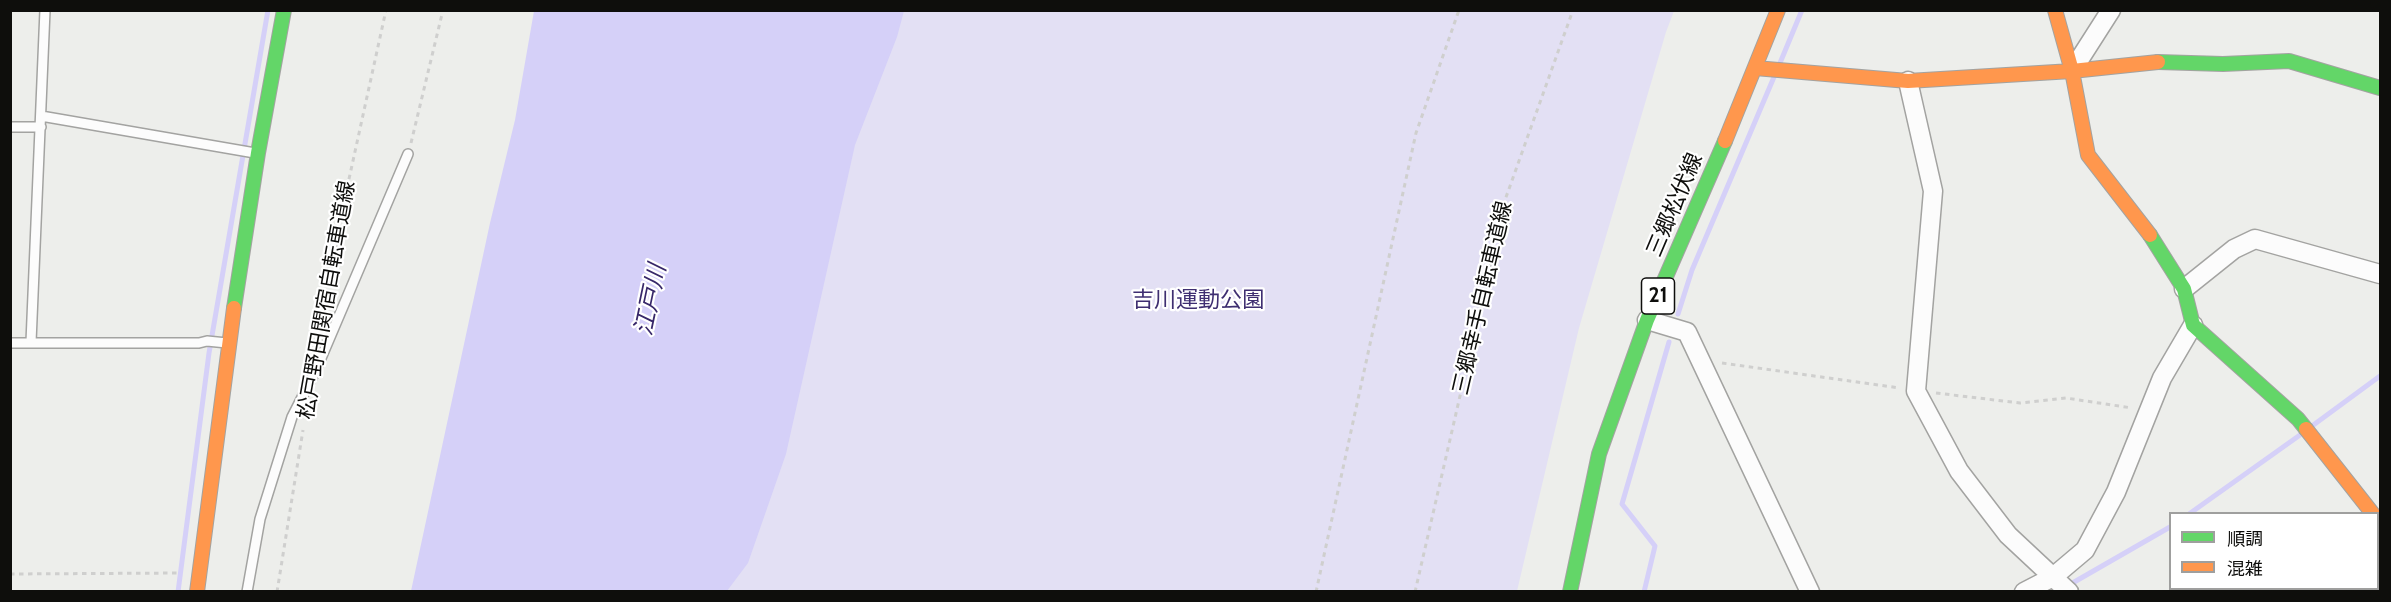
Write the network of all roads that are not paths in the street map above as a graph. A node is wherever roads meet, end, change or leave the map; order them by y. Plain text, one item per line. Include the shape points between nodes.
1 (45, 10) edge
2 (284, 10) edge
3 (1778, 10) edge
4 (2055, 10) edge
5 (2111, 10) edge
6 (1755, 68) junction
7 (2072, 70) junction
8 (1908, 81) junction
9 (2380, 88) edge
10 (41, 116) junction
11 (10, 127) edge
12 (41, 127) junction
13 (258, 153) junction
14 (408, 154) road end
15 (2380, 274) edge
16 (2184, 289) junction
17 (1647, 321) junction
18 (2193, 325) junction
19 (31, 342) junction
20 (10, 343) edge
21 (228, 344) junction
22 (2372, 512) edge
23 (2053, 577) junction
24 (197, 591) edge
25 (247, 591) edge
26 (1570, 591) edge
27 (1810, 591) edge
28 (2024, 591) edge
29 (2069, 591) edge

1 - 10 lane
2 - 13 street
3 - 6 street, 三郷松伏線 / 21
4 - 7 street
5 - 7 street
6 - 8 street
6 - 17 street, 三郷松伏線 / 21
7 - 8 street
7 - 9 street via 2150,62 2289,61
7 - 16 street via 2088,155 2144,226
8 - 23 street via 1933,191 1916,390 1959,471 2008,535
10 - 12 lane
10 - 13 lane
11 - 12 lane
12 - 19 lane
13 - 21 street
14 - 25 lane via 316,370 288,426 260,519
15 - 16 street via 2255,239 2234,249
16 - 18 street
17 - 26 street, 三郷松伏線 / 21 via 1599,454
17 - 27 street via 1687,332
18 - 22 street via 2298,419
18 - 23 street via 2162,378 2116,492 2085,550
19 - 20 lane
19 - 21 lane
21 - 24 street
23 - 28 street
23 - 29 street

